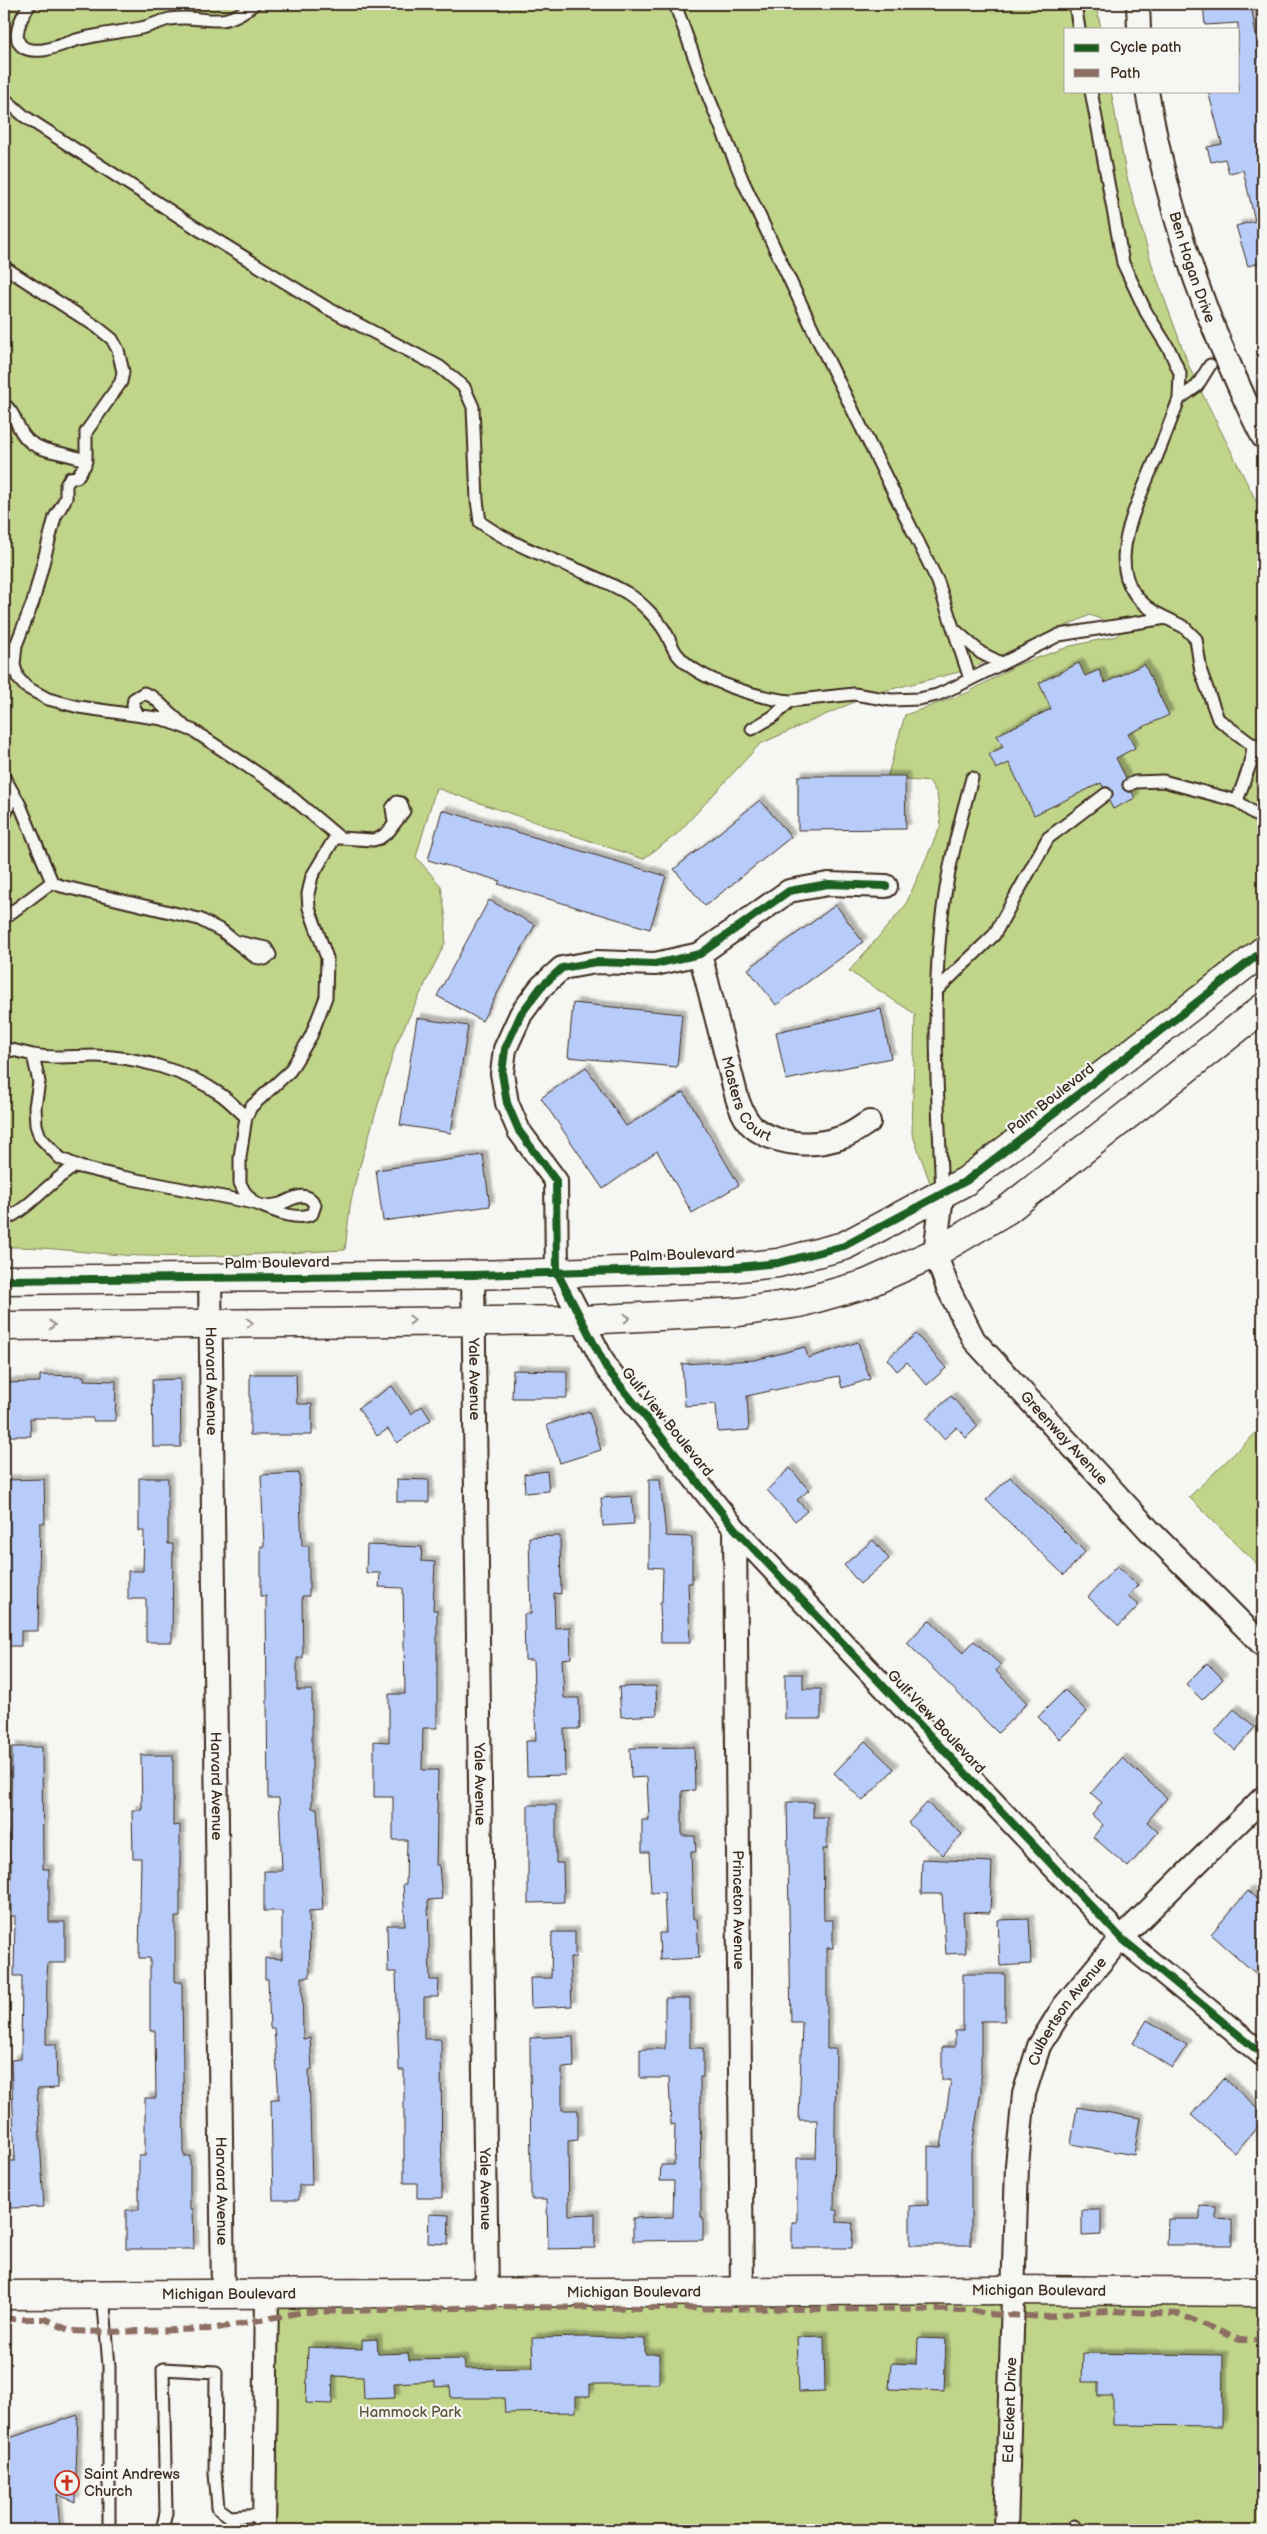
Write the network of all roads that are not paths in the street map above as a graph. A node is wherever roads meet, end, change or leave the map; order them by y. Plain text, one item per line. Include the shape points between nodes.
1 (30, 4) edge
2 (254, 4) edge
3 (666, 4) edge
4 (675, 4) edge
5 (1075, 4) edge
6 (1138, 4) edge
7 (680, 18) junction
8 (1079, 28) edge
9 (1139, 28) edge
10 (1091, 92) edge
11 (1147, 92) edge
12 (4, 98) edge
13 (4, 267) edge
14 (1210, 365) dead end
15 (1179, 399) junction
16 (4, 404) edge
17 (1263, 437) edge
18 (86, 462) junction
19 (1166, 618) junction
20 (954, 630) junction
21 (1001, 664) junction
22 (970, 679) junction
23 (790, 702) junction
24 (138, 715) junction
25 (186, 728) junction
26 (752, 729) dead end
27 (1253, 744) junction
28 (1263, 753) edge
29 (972, 778) dead end
30 (6, 781) edge
31 (1129, 785) dead end
32 (1106, 794) dead end
33 (1237, 801) junction
34 (4, 817) edge
35 (1263, 820) edge
36 (394, 822) dead end
37 (336, 836) junction
38 (52, 882) junction
39 (886, 886) dead end
40 (4, 918) edge
41 (238, 942) dead end
42 (1263, 951) edge
43 (700, 954) junction
44 (938, 989) junction
45 (1263, 1008) edge
46 (4, 1048) edge
47 (33, 1055) junction
48 (246, 1117) junction
49 (869, 1122) dead end
50 (76, 1166) junction
51 (942, 1196) junction
52 (4, 1220) edge
53 (934, 1253) junction
54 (557, 1272) junction
55 (473, 1275) junction
56 (210, 1277) junction
57 (4, 1280) edge
58 (474, 1320) junction
59 (582, 1320) junction
60 (211, 1323) junction
61 (4, 1326) edge
62 (735, 1529) junction
63 (1263, 1645) edge
64 (1263, 1798) edge
65 (1121, 1938) junction
66 (1263, 2055) edge
67 (1012, 2290) junction
68 (742, 2292) junction
69 (1263, 2292) edge
70 (223, 2293) junction
71 (266, 2293) junction
72 (103, 2294) junction
73 (487, 2294) junction
74 (4, 2295) edge
75 (264, 2522) edge
76 (112, 2530) edge
77 (162, 2530) edge
78 (1006, 2530) edge

1 - 2 lane via 20,19 17,33 20,44 30,50 44,50 173,18 228,19
3 - 7 lane
4 - 7 lane
5 - 8 lane
6 - 9 street
7 - 20 lane via 746,188 938,582
10 - 15 lane via 1123,263 1180,373
11 - 17 street, Ben Hogan Drive via 1156,143 1180,237 1214,332
12 - 23 lane via 24,116 195,227 342,316 452,375 468,393 473,407 480,522 627,594 658,622 676,653 693,668 739,689
13 - 18 lane via 96,327 112,340 118,350 123,372 121,382 86,432
14 - 15 lane via 1197,386
15 - 19 lane via 1127,529 1124,548 1124,566 1134,592 1147,608
16 - 18 lane via 12,410 20,431 32,443 77,456
18 - 24 lane via 77,477 70,478 66,485 66,498 55,517 33,602 16,645 14,666 22,683 38,696 79,707
19 - 21 lane via 1060,634
19 - 27 lane via 1196,639 1200,672 1218,719
20 - 21 lane via 981,653
20 - 22 lane
21 - 22 lane
22 - 23 lane via 937,695 912,700 854,694
23 - 26 lane
24 - 25 lane via 163,719
24 - 25 lane via 134,699 148,694
25 - 37 lane via 210,740 283,790
27 - 28 lane
27 - 33 lane via 1251,762
29 - 44 lane via 955,840 944,901
30 - 34 lane via 10,803
30 - 38 lane via 20,805
31 - 33 lane via 1163,781
32 - 44 lane via 1048,838 994,935
33 - 35 lane
36 - 37 lane via 384,835 373,840
37 - 48 lane via 312,876 308,894 327,958 326,997 311,1036 290,1071 251,1107
38 - 40 lane
38 - 41 lane via 198,919
39 - 43 street, Gulf View Boulevard via 828,884 789,891
42 - 51 street, Palm Boulevard via 1032,1132
43 - 49 street, Masters Court via 736,1098 742,1114 757,1130 783,1141 809,1144 842,1137
43 - 54 street, Gulf View Boulevard via 655,964 596,962 562,968 541,987 517,1022 505,1049 502,1072 507,1103 519,1131 556,1181
44 - 51 lane via 936,1042
45 - 53 street via 1007,1210
46 - 47 lane
47 - 48 lane via 109,1057 152,1065 221,1094
47 - 50 lane via 38,1074 35,1107 40,1137 52,1153
48 - 50 lane via 240,1183 258,1205
50 - 52 lane via 63,1172 20,1211
51 - 53 street, Greenway Avenue
51 - 54 street, Palm Boulevard via 844,1246 778,1263 729,1268
59 -> 53 street via 730,1313 799,1303 866,1284
53 - 63 street, Greenway Avenue via 974,1340 1149,1530
54 - 55 street, Palm Boulevard
54 - 59 street, Gulf View Boulevard
55 - 56 street, Palm Boulevard
55 - 58 street, Yale Avenue
56 - 57 street, Palm Boulevard
56 - 60 street, Harvard Avenue
58 - 59 street
60 -> 58 street
58 - 73 street, Yale Avenue
59 - 62 street, Gulf View Boulevard via 607,1369
61 -> 60 street
60 - 70 street, Harvard Avenue
62 - 65 street, Gulf View Boulevard
62 - 68 street, Princeton Avenue
64 - 65 street, Culbertson Avenue
65 - 66 street, Gulf View Boulevard
65 - 67 street, Culbertson Avenue via 1064,2006 1039,2046 1024,2094 1017,2165
67 - 68 street, Michigan Boulevard
67 - 69 street, Michigan Boulevard
67 - 78 street, Ed Eckert Drive
68 - 73 street, Michigan Boulevard
70 - 71 street, Michigan Boulevard
70 - 72 street, Michigan Boulevard
71 - 73 street, Michigan Boulevard
71 - 75 street
72 - 74 street, Michigan Boulevard
72 - 76 lane via 109,2366 109,2527
75 - 77 lane via 230,2517 218,2508 216,2372 163,2369 166,2513

